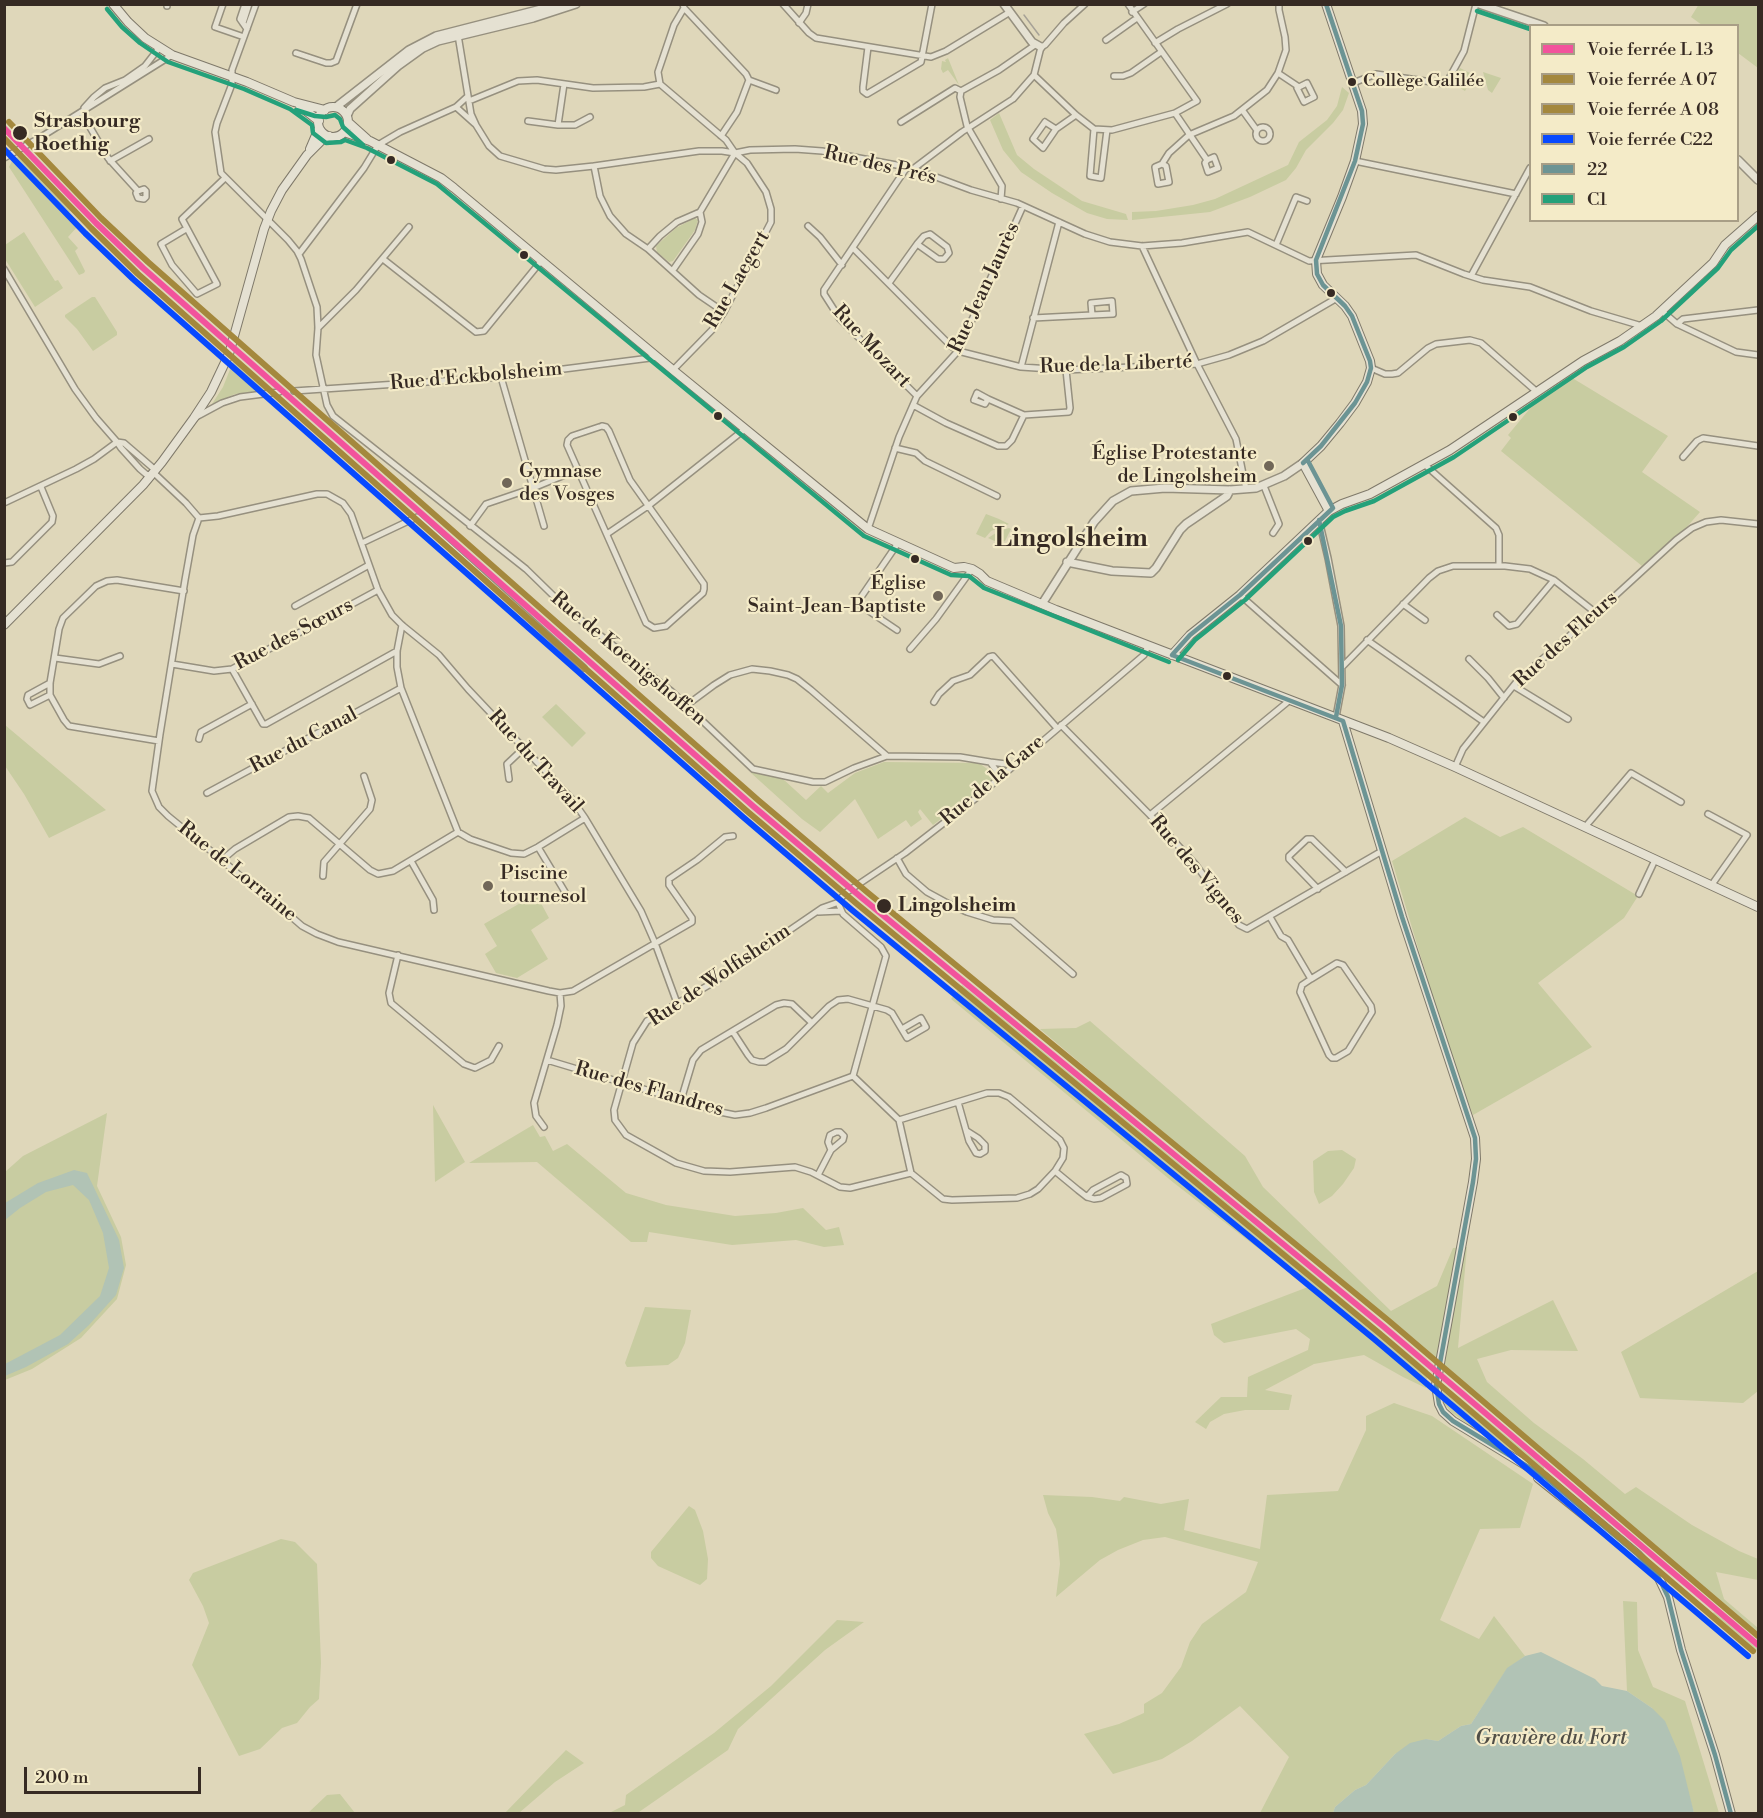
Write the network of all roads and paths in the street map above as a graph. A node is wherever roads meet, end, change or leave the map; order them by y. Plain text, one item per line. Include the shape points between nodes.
1 (113, 4) edge
2 (223, 4) edge
3 (247, 4) edge
4 (256, 4) edge
5 (357, 4) edge
6 (561, 4) edge
7 (576, 4) edge
8 (783, 4) edge
9 (808, 4) edge
10 (932, 4) edge
11 (1004, 4) edge
12 (1085, 4) edge
13 (1128, 4) edge
14 (1144, 4) edge
15 (1227, 4) edge
16 (1279, 4) edge
17 (1326, 4) edge
18 (1478, 4) edge
19 (683, 6) edge
20 (1010, 12) junction
21 (1132, 12) junction
22 (1137, 18) junction
23 (799, 23) junction
24 (1538, 24) edge
25 (245, 26) junction
26 (458, 33) junction
27 (244, 37) junction
28 (1106, 40) dead end
29 (1155, 44) junction
30 (1038, 46) junction
31 (868, 47) junction
32 (159, 48) junction
33 (296, 52) dead end
34 (1161, 52) junction
35 (172, 55) junction
36 (923, 56) junction
37 (1278, 73) junction
38 (1034, 75) junction
39 (1116, 75) dead end
40 (233, 77) junction
41 (748, 80) junction
42 (1353, 83) junction
43 (564, 84) junction
44 (660, 84) junction
45 (1299, 87) dead end
46 (776, 90) dead end
47 (960, 91) junction
48 (469, 99) junction
49 (294, 102) junction
50 (336, 107) junction
51 (456, 107) junction
52 (325, 110) junction
53 (1243, 111) junction
54 (81, 112) junction
55 (1175, 113) junction
56 (1076, 115) junction
57 (590, 117) dead end
58 (348, 119) junction
59 (528, 121) dead end
60 (901, 122) dead end
61 (319, 124) junction
62 (476, 125) junction
63 (558, 125) junction
64 (968, 129) junction
65 (1056, 129) junction
66 (1094, 129) junction
67 (1256, 129) dead end
68 (1107, 130) junction
69 (344, 132) junction
70 (1190, 135) junction
71 (328, 136) junction
72 (721, 136) junction
73 (149, 139) dead end
74 (370, 141) junction
75 (378, 145) junction
76 (309, 151) junction
77 (735, 153) junction
78 (4, 158) edge
79 (1207, 159) dead end
80 (110, 161) junction
81 (1355, 161) junction
82 (1739, 162) edge
83 (1162, 164) dead end
84 (594, 166) junction
85 (910, 168) junction
86 (1529, 170) edge
87 (224, 177) junction
88 (1758, 180) edge
89 (138, 191) dead end
90 (1516, 194) junction
91 (1001, 199) junction
92 (1307, 201) dead end
93 (1023, 206) junction
94 (700, 212) junction
95 (1758, 216) edge
96 (267, 220) junction
97 (1059, 222) junction
98 (808, 226) dead end
99 (409, 227) dead end
100 (186, 229) junction
101 (917, 244) junction
102 (1276, 245) junction
103 (1142, 246) junction
104 (853, 248) junction
105 (648, 249) junction
106 (299, 254) junction
107 (383, 259) junction
108 (542, 260) junction
109 (1316, 260) junction
110 (842, 265) junction
111 (4, 269) edge
112 (674, 270) junction
113 (1471, 276) junction
114 (889, 283) junction
115 (1337, 298) junction
116 (1758, 310) edge
117 (1662, 311) junction
118 (724, 312) junction
119 (1092, 315) junction
120 (1033, 318) junction
121 (1677, 324) junction
122 (1642, 326) junction
123 (318, 328) junction
124 (958, 351) junction
125 (1758, 356) edge
126 (658, 357) junction
127 (1197, 364) junction
128 (1021, 367) junction
129 (1371, 368) junction
130 (673, 370) junction
131 (1066, 370) junction
132 (501, 377) junction
133 (323, 389) junction
134 (294, 391) dead end
135 (279, 392) dead end
136 (1537, 392) junction
137 (917, 396) junction
138 (988, 399) dead end
139 (913, 405) junction
140 (1024, 415) junction
141 (194, 418) junction
142 (745, 429) junction
143 (117, 442) junction
144 (1758, 446) edge
145 (895, 448) junction
146 (1683, 457) dead end
147 (1305, 461) junction
148 (1424, 464) junction
149 (578, 470) junction
150 (154, 473) junction
151 (1264, 486) junction
152 (41, 487) junction
153 (533, 488) junction
154 (1246, 489) junction
155 (1230, 490) junction
156 (997, 496) dead end
157 (4, 502) edge
158 (648, 506) junction
159 (1331, 510) junction
160 (199, 518) junction
161 (1319, 520) junction
162 (1758, 524) edge
163 (470, 526) junction
164 (544, 526) dead end
165 (868, 529) junction
166 (1273, 533) dead end
167 (607, 534) junction
168 (362, 543) junction
169 (897, 543) junction
170 (4, 562) edge
171 (1067, 562) junction
172 (369, 565) junction
173 (1499, 566) junction
174 (972, 569) junction
175 (1554, 580) junction
176 (378, 590) junction
177 (184, 591) junction
178 (1240, 595) junction
179 (1042, 604) junction
180 (1403, 604) junction
181 (295, 606) dead end
182 (1596, 613) junction
183 (1497, 615) dead end
184 (1425, 620) dead end
185 (4, 625) edge
186 (402, 625) junction
187 (897, 630) dead end
188 (1367, 640) junction
189 (1148, 646) junction
190 (1341, 648) junction
191 (910, 649) dead end
192 (397, 651) junction
193 (1172, 655) junction
194 (120, 656) dead end
195 (1352, 656) junction
196 (56, 658) junction
197 (1469, 659) dead end
198 (172, 664) junction
199 (1342, 667) junction
200 (584, 668) dead end
201 (232, 669) junction
202 (50, 683) junction
203 (1342, 685) junction
204 (1514, 686) junction
205 (401, 688) junction
206 (50, 695) junction
207 (1504, 698) junction
208 (1290, 700) junction
209 (934, 702) dead end
210 (252, 704) junction
211 (687, 705) junction
212 (1340, 719) junction
213 (1568, 719) dead end
214 (1484, 723) junction
215 (1059, 727) junction
216 (199, 739) dead end
217 (159, 741) junction
218 (524, 748) junction
219 (887, 756) junction
220 (990, 762) junction
221 (1014, 765) junction
222 (1455, 767) junction
223 (364, 776) dead end
224 (1001, 777) junction
225 (509, 779) dead end
226 (207, 793) dead end
227 (1681, 802) dead end
228 (1708, 814) dead end
229 (1150, 815) junction
230 (585, 818) junction
231 (1585, 827) junction
232 (458, 832) junction
233 (733, 836) dead end
234 (339, 844) junction
235 (538, 847) junction
236 (1382, 851) junction
237 (897, 858) junction
238 (222, 860) junction
239 (1655, 860) junction
240 (411, 861) junction
241 (1346, 872) junction
242 (323, 876) dead end
243 (1712, 886) junction
244 (1318, 889) junction
245 (565, 892) dead end
246 (1640, 894) dead end
247 (839, 902) junction
248 (1758, 905) edge
249 (434, 910) dead end
250 (841, 911) junction
251 (816, 913) junction
252 (1270, 917) junction
253 (656, 943) junction
254 (398, 956) junction
255 (1073, 974) dead end
256 (1311, 979) junction
257 (560, 993) junction
258 (677, 1003) junction
259 (872, 1006) junction
260 (812, 1023) junction
261 (902, 1029) dead end
262 (734, 1032) junction
263 (499, 1046) dead end
264 (547, 1059) junction
265 (853, 1076) junction
266 (622, 1082) junction
267 (681, 1100) junction
268 (958, 1102) junction
269 (899, 1120) junction
270 (544, 1127) dead end
271 (967, 1131) dead end
272 (831, 1150) dead end
273 (1055, 1171) junction
274 (911, 1173) junction
275 (818, 1175) junction
276 (1087, 1197) junction
277 (1731, 1814) edge

1 - 32 main road via 145,39
2 - 27 street via 215,27
3 - 25 street via 240,19
4 - 25 street
5 - 33 street via 336,61 326,63
6 - 26 street
7 - 26 street via 533,18
8 - 23 street
9 - 23 street
10 - 36 street
11 - 20 street
12 - 30 street via 1045,45
13 - 21 street
14 - 21 street
15 - 29 street
16 - 37 street via 1286,50
17 - 42 main road
18 - 24 street
18 - 42 street via 1464,51 1446,84 1376,74
19 - 41 street
19 - 44 street via 658,72
20 - 30 street
20 - 36 street via 939,55
21 - 22 street
22 - 28 street
22 - 29 street
23 - 31 street via 816,38
25 - 27 street
26 - 48 street, Rue des Prés
26 - 50 street via 436,36 409,50
26 - 58 street via 414,54 350,109
27 - 40 street
29 - 34 street
30 - 38 street
30 - 47 street
31 - 36 street
31 - 36 street via 863,87 867,94 921,62
32 - 35 main road
32 - 54 street via 145,66 105,88
34 - 39 street via 1131,73
34 - 55 street via 1197,101
35 - 40 main road
35 - 54 street
37 - 45 street
37 - 53 street via 1267,90
38 - 56 street
38 - 64 street via 1012,99
40 - 49 main road
40 - 87 street via 215,132
41 - 46 street
41 - 72 street via 737,112
42 - 81 main road via 1363,124
43 - 44 street via 593,88
43 - 48 street via 518,81
43 - 63 street
44 - 72 street, Rue Laegert
47 - 60 street via 955,88
47 - 64 street
48 - 51 street
48 - 62 street, Rue des Prés
49 - 52 main road
49 - 61 main road
50 - 52 main road
50 - 58 main road
51 - 62 street
51 - 75 street
52 - 61 main road
53 - 67 street
53 - 70 street
54 - 78 street
54 - 80 street
55 - 68 street
55 - 70 street
56 - 65 street
56 - 66 street
57 - 63 street via 575,125
58 - 69 main road
58 - 74 main road
59 - 63 street
61 - 71 main road
61 - 76 main road
62 - 84 street, Rue des Prés via 500,156 544,169
64 - 85 street
64 - 91 street via 1002,186
65 - 65 street via 1043,148 1033,140 1045,122
66 - 68 street
66 - 68 street via 1090,176 1101,178
69 - 71 main road
69 - 74 main road
70 - 79 street
70 - 83 street
71 - 76 main road
72 - 77 street, Rue Laegert
73 - 80 street
74 - 75 main road
75 - 106 street
75 - 108 main road via 441,178
76 - 96 main road
77 - 84 street, Rue des Prés via 699,151
77 - 85 street, Rue des Prés via 822,151
77 - 94 street
77 - 118 street, Rue Laegert via 747,163 766,192 771,222
80 - 89 street
81 - 90 street
81 - 109 main road
82 - 88 street
84 - 105 street via 600,196 610,216 626,234
85 - 91 street, Rue des Prés
85 - 104 street
86 - 90 street
87 - 96 street
87 - 100 street via 182,219
90 - 113 street
91 - 93 street, Rue des Prés
92 - 102 street via 1296,197
93 - 97 street, Rue des Prés
93 - 124 street, Rue Jean Jaurès
94 - 105 street via 677,222
94 - 112 street via 698,234
95 - 117 main road
96 - 106 street
96 - 141 main road via 229,354
97 - 103 street, Rue des Prés via 1098,239
97 - 120 street
98 - 110 street
99 - 107 street
100 - 100 street via 217,284 197,294 172,265 162,244
101 - 101 street via 938,260 949,253 930,234
101 - 114 street
102 - 103 street, Rue des Prés via 1248,232
102 - 109 street, Rue des Prés via 1309,261
103 - 127 street
104 - 110 street
104 - 114 street, Rue de la Liberté
105 - 112 street
106 - 123 street, Rue de Koenigshoffen via 315,302
107 - 108 street via 476,332 484,331
107 - 123 street
108 - 126 main road
109 - 113 street via 1416,255
109 - 115 main road via 1323,285
110 - 137 street, Rue Mozart via 824,290 825,297 840,319
111 - 143 street via 80,396
112 - 118 street
113 - 122 street via 1530,286 1591,311
114 - 124 street, Rue de la Liberté
115 - 127 street, Rue de la Liberté via 1263,341
115 - 129 main road via 1352,316
116 - 121 street via 1683,318
117 - 121 street
117 - 122 main road
118 - 130 street, Rue Laegert
119 - 119 street via 1091,303 1112,301 1113,314
119 - 120 street
120 - 128 street
121 - 125 street via 1736,352
122 - 136 main road
123 - 133 street, Rue de Koenigshoffen via 316,355
124 - 128 street, Rue de la Liberté
124 - 137 street, Rue Jean Jaurès
126 - 130 main road
126 - 132 street, Rue d'Eckbolsheim
127 - 131 street, Rue de la Liberté
127 - 154 street via 1236,440
128 - 131 street, Rue de la Liberté
129 - 136 street via 1385,374 1398,373 1436,344 1470,340 1481,343
129 - 147 main road via 1355,403
130 - 142 main road
131 - 140 street via 1069,411
132 - 133 street, Rue d'Eckbolsheim
132 - 153 street
133 - 134 street, Rue d'Eckbolsheim
133 - 163 street, Rue de Koenigshoffen via 330,412 338,422
135 - 141 street via 240,397
136 - 148 main road
137 - 139 street, Rue Jean Jaurès
138 - 140 street
139 - 140 street via 998,446 1006,446 1012,440
139 - 145 street, Rue Jean Jaurès
141 - 150 main road
142 - 158 street
142 - 165 main road
143 - 150 street via 153,468
143 - 152 street
144 - 146 street via 1703,438
145 - 156 street via 916,453
145 - 165 street, Rue Jean Jaurès
147 - 151 street
147 - 159 main road
148 - 159 main road
148 - 173 street via 1496,528
149 - 153 street
149 - 158 street via 568,440 606,427 630,480
149 - 167 street
150 - 160 street
150 - 185 main road
151 - 154 street
151 - 166 street via 1279,524
152 - 157 street
152 - 170 street via 52,522 12,562
153 - 163 street via 486,504
153 - 164 street
154 - 155 street
155 - 171 street via 1165,488 1131,492 1113,501
155 - 171 street via 1180,530 1151,573 1112,571
158 - 167 street
158 - 167 street via 704,584 703,593 666,626 654,628 646,623
159 - 161 main road
160 - 168 street, Rue du Travail via 327,494 347,508
160 - 177 street, Rue de Lorraine
161 - 178 main road
161 - 190 street via 1341,626
162 - 182 street, Rue des Fleurs via 1721,520 1692,528
163 - 211 street, Rue de Koenigshoffen
165 - 169 main road
168 - 172 street, Rue du Travail
168 - 200 street via 417,517
169 - 174 main road via 954,568
169 - 187 street via 857,603
171 - 179 street
172 - 176 street, Rue du Travail
172 - 181 street
173 - 175 street via 1530,569
173 - 180 street via 1453,566 1438,571
174 - 179 main road via 987,581
174 - 191 street
175 - 182 street
175 - 183 street via 1517,624 1509,626
176 - 186 street, Rue du Travail
176 - 201 street, Rue des Sœurs
177 - 196 street via 117,580 96,586 63,618
177 - 198 street, Rue de Lorraine
178 - 193 main road via 1190,635
178 - 203 street
179 - 189 main road
180 - 184 street
180 - 188 street
182 - 204 street, Rue des Fleurs
186 - 192 street
186 - 218 street, Rue du Travail via 439,655
188 - 195 street
188 - 214 street
189 - 193 main road
189 - 215 street, Rue de la Gare via 1144,655
190 - 195 street
190 - 199 street
192 - 205 street
192 - 210 street via 266,724
193 - 208 main road
194 - 196 street via 99,664
195 - 199 street
196 - 202 street
197 - 207 street
198 - 201 street, Rue des Sœurs via 214,671
198 - 217 street, Rue de Lorraine
199 - 203 street
201 - 210 street
202 - 206 street
202 - 206 street via 27,699 30,705
203 - 212 street
204 - 207 street, Rue des Fleurs
204 - 213 street
205 - 226 street, Rue du Canal
205 - 232 street
206 - 217 street via 69,726
207 - 214 street, Rue des Fleurs
208 - 212 main road
208 - 229 street
209 - 215 street, Rue des Vignes via 953,681 970,675 993,656
210 - 216 street via 201,732
211 - 219 street, Rue de Koenigshoffen via 749,766 758,770 825,782
211 - 219 street via 730,675 752,669 788,675
212 - 222 main road
212 - 236 main road
214 - 222 street, Rue des Fleurs via 1463,749
215 - 221 street, Rue de la Gare
215 - 229 street, Rue des Vignes
217 - 238 street, Rue de Lorraine via 152,791 159,807
218 - 225 street via 507,764
218 - 230 street, Rue du Travail
219 - 220 street, Rue de Koenigshoffen via 960,757
220 - 221 street, Rue de Koenigshoffen
220 - 224 street
221 - 224 street, Rue de la Gare
222 - 231 main road
223 - 234 street via 372,800 370,808
224 - 237 street, Rue de la Gare
227 - 231 street via 1631,773
228 - 243 street via 1747,835
229 - 252 street, Rue des Vignes via 1196,865 1239,926 1247,929
230 - 235 street
230 - 253 street, Rue du Travail
231 - 239 main road
232 - 235 street via 511,853 524,854
232 - 240 street
233 - 253 street via 726,837 669,879 692,922
234 - 238 street via 309,818 289,817
234 - 240 street via 378,874
234 - 242 street via 324,861
235 - 245 street
236 - 241 street, Rue des Vignes
236 - 277 main road via 1476,1145 1473,1182 1437,1378 1441,1408 1449,1418 1554,1483 1654,1570 1666,1590
237 - 247 street, Rue de la Gare via 847,892
237 - 255 street via 906,874 927,892 967,912 1011,921
238 - 254 street, Rue de Lorraine via 302,926 338,942
239 - 243 main road
239 - 246 street
240 - 249 street via 434,900
241 - 244 street, Rue des Vignes
241 - 244 street via 1312,839 1307,839 1289,859
243 - 248 main road
244 - 252 street, Rue des Vignes
247 - 250 street
247 - 251 street, Rue de Wolfisheim
250 - 251 street, Rue de Wolfisheim
250 - 259 street via 885,953
251 - 258 street, Rue de Wolfisheim
252 - 256 street
253 - 257 street via 576,989
253 - 258 street, Rue du Travail
254 - 257 street, Rue de Lorraine
254 - 263 street via 389,993 391,1003 464,1064 475,1068 491,1060
256 - 256 street via 1302,985 1300,993 1329,1055 1336,1058 1348,1052 1372,1012 1371,1006 1343,965 1336,963
257 - 264 street via 561,1006
258 - 266 street, Rue de Wolfisheim via 647,1021 633,1043
259 - 260 street via 838,1000
259 - 261 street via 892,1013
259 - 265 street
260 - 262 street via 792,1004 784,1003
260 - 262 street via 786,1049 765,1062 752,1060
262 - 267 street via 701,1050 693,1060
264 - 266 street, Rue des Flandres
264 - 270 street via 534,1103 536,1116
265 - 267 street, Rue des Flandres via 750,1113 735,1115
265 - 269 street
266 - 267 street, Rue des Flandres
266 - 275 street, Rue de Wolfisheim via 614,1110 620,1129 676,1163 704,1171 730,1172 795,1167
268 - 269 street
268 - 271 street
268 - 273 street via 987,1093 1009,1097 1060,1140 1063,1158
269 - 274 street
272 - 275 street
273 - 274 street via 1038,1189 1017,1198 952,1200 943,1199
273 - 276 street
274 - 275 street, Rue de Wolfisheim via 850,1188
276 - 276 street via 1101,1198 1127,1184 1126,1178 1121,1175

